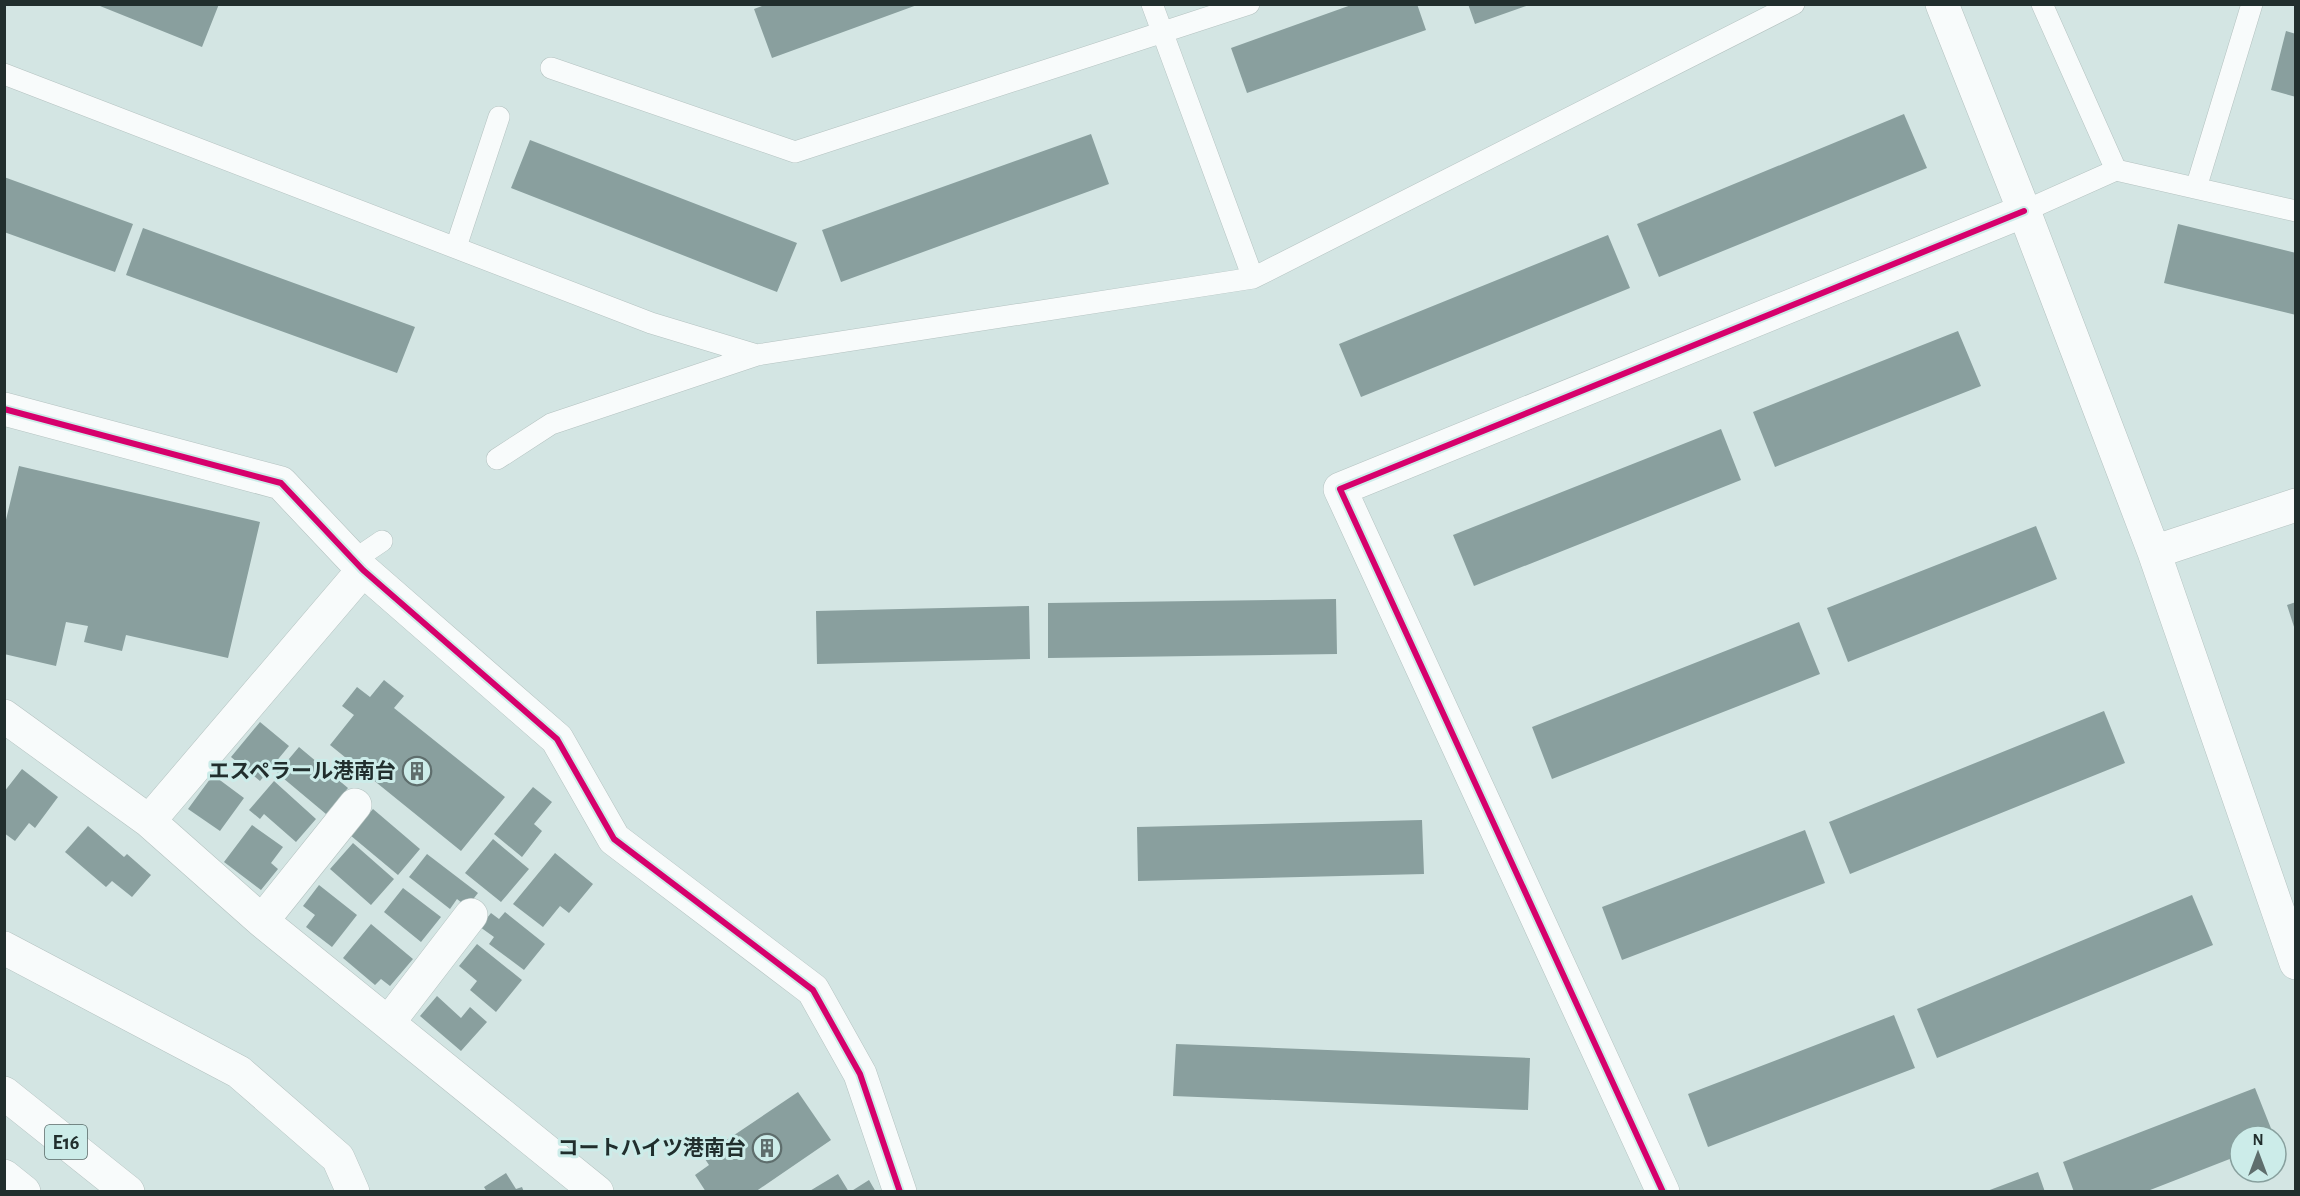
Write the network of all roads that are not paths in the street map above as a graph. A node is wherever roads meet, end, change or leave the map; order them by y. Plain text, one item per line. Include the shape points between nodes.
1 (1152, 4) edge
2 (1249, 4) edge
3 (1794, 4) edge
4 (1942, 4) edge
5 (2042, 4) edge
6 (2252, 4) edge
7 (1164, 33) junction
8 (550, 68) dead end
9 (4, 74) edge
10 (499, 117) dead end
11 (2116, 170) junction
12 (2196, 188) junction
13 (2025, 211) junction
14 (2295, 211) edge
15 (456, 247) junction
16 (1253, 278) junction
17 (757, 355) junction
18 (4, 409) edge
19 (497, 459) dead end
20 (2295, 505) edge
21 (382, 541) dead end
22 (2154, 552) junction
23 (359, 565) junction
24 (4, 716) edge
25 (355, 805) dead end
26 (149, 821) junction
27 (471, 915) dead end
28 (262, 921) junction
29 (4, 948) edge
30 (2295, 963) edge
31 (387, 1023) junction
32 (4, 1093) edge
33 (4, 1176) edge
34 (24, 1191) edge
35 (128, 1191) edge
36 (353, 1191) edge
37 (597, 1191) edge
38 (900, 1191) edge
39 (1663, 1191) edge

1 - 7 lane
2 - 7 lane
3 - 16 lane
4 - 13 main road
5 - 11 lane
6 - 12 lane
7 - 8 lane via 795,152
7 - 16 lane
9 - 15 lane
10 - 15 lane
11 - 12 lane
11 - 13 lane
12 - 14 lane
13 - 22 main road
13 - 39 main road via 1340,489
15 - 17 lane via 651,323
16 - 17 lane
17 - 19 lane via 550,424
18 - 23 main road via 281,483
20 - 22 main road
21 - 23 lane
22 - 30 main road
23 - 26 main road
23 - 38 main road via 557,738 615,839 813,990 860,1074
24 - 26 main road
25 - 28 main road
26 - 28 main road
27 - 31 main road
28 - 31 main road
29 - 36 main road via 239,1072 338,1158
31 - 37 main road
32 - 35 main road, E16
33 - 34 main road

